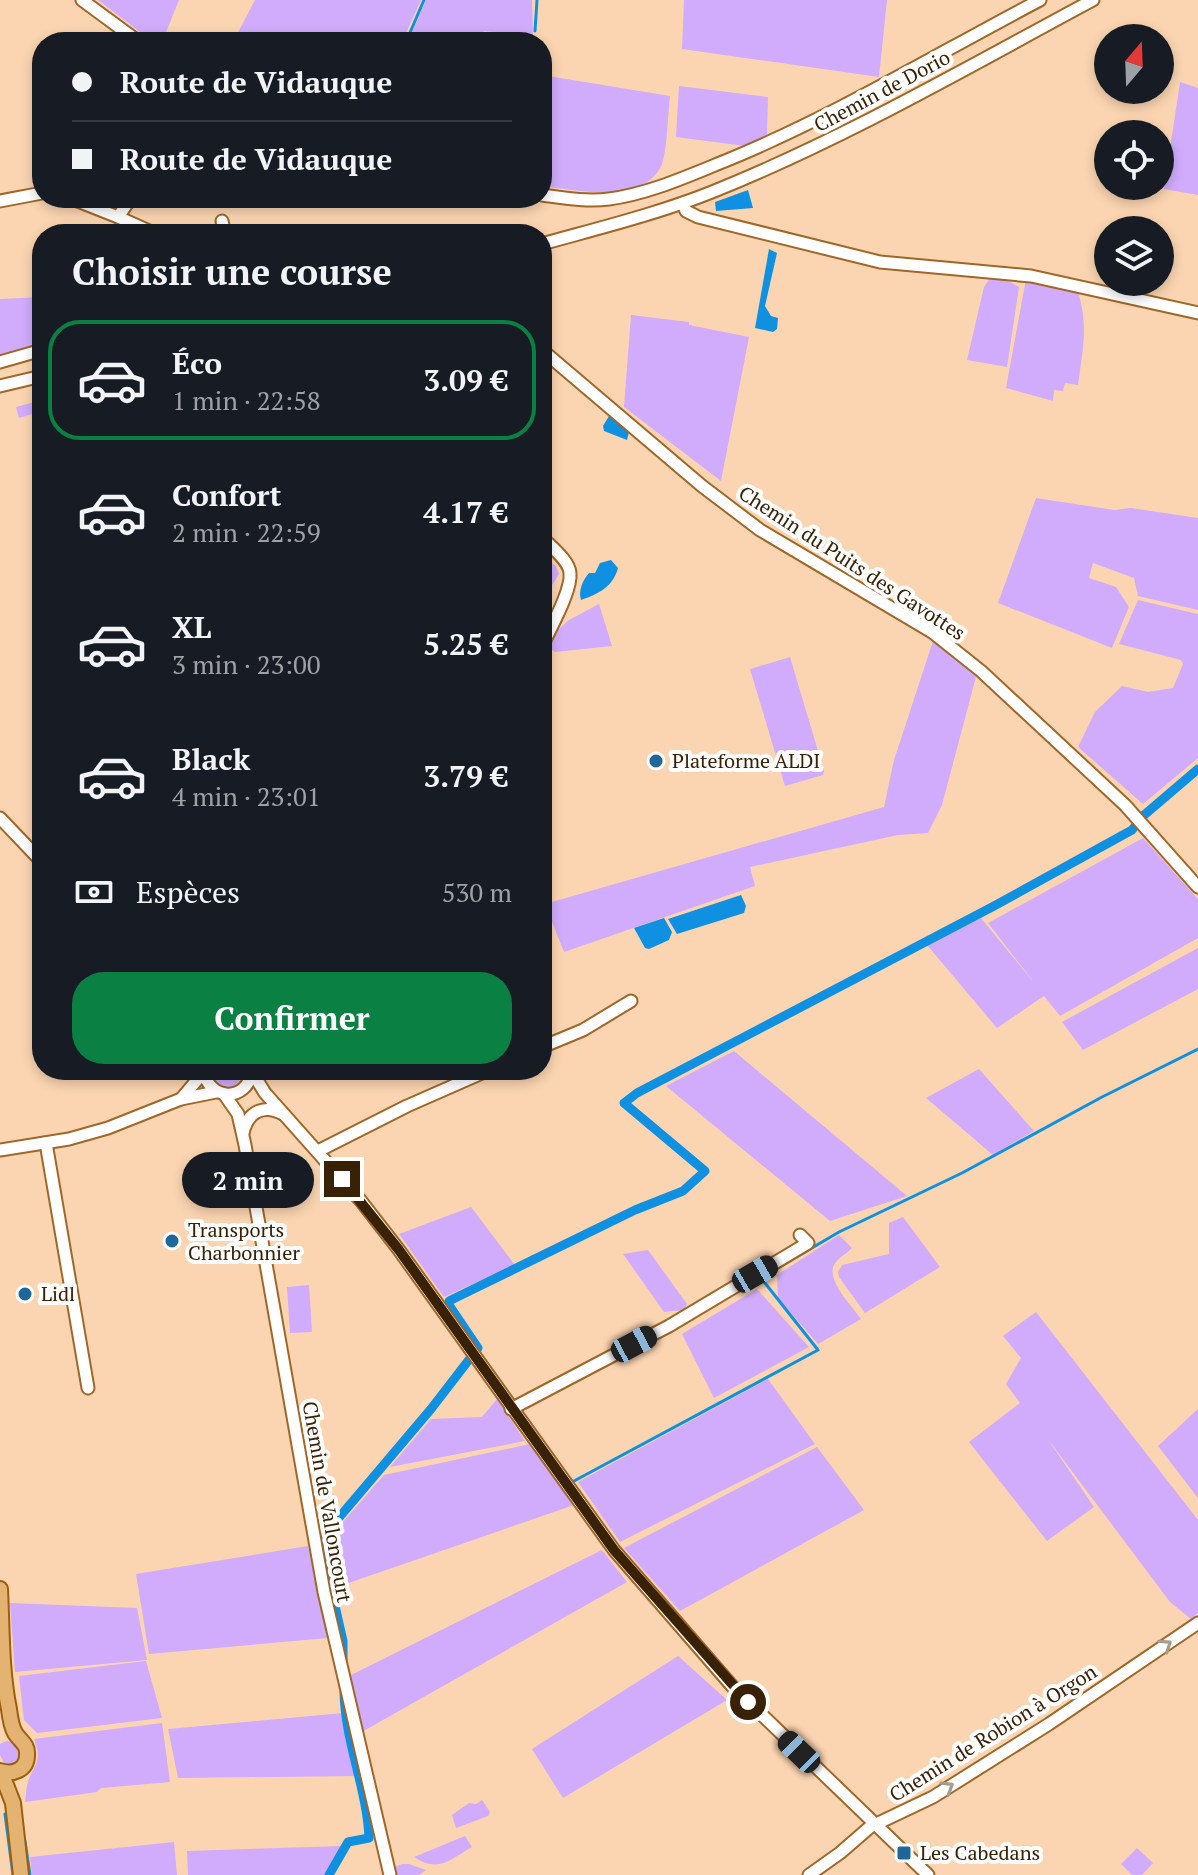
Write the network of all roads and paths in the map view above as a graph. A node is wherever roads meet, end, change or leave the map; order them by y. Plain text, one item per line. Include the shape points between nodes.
1 (82, 0) edge
2 (1040, 0) edge
3 (1093, 0) edge
4 (125, 32) edge
5 (32, 195) edge
6 (552, 196) edge
7 (0, 201) edge
8 (683, 203) junction
9 (95, 208) edge
10 (124, 208) edge
11 (118, 217) junction
12 (222, 221) dead end
13 (134, 224) edge
14 (223, 224) edge
15 (552, 241) edge
16 (1198, 313) edge
17 (32, 353) edge
18 (552, 358) edge
19 (0, 362) edge
20 (32, 378) edge
21 (0, 386) edge
22 (552, 548) edge
23 (552, 624) edge
24 (0, 818) edge
25 (32, 852) edge
26 (1196, 879) edge
27 (631, 1001) dead end
28 (552, 1043) edge
29 (196, 1080) edge
30 (206, 1080) edge
31 (247, 1080) edge
32 (257, 1080) edge
33 (466, 1080) edge
34 (242, 1090) junction
35 (220, 1093) junction
36 (265, 1093) junction
37 (181, 1099) junction
38 (238, 1114) junction
39 (286, 1116) junction
40 (243, 1133) junction
41 (46, 1143) junction
42 (0, 1150) edge
43 (318, 1151) junction
44 (800, 1235) dead end
45 (88, 1388) dead end
46 (511, 1409) junction
47 (0, 1589) edge
48 (1198, 1623) edge
49 (6, 1694) junction
50 (0, 1723) edge
51 (0, 1737) edge
52 (18, 1738) junction
53 (19, 1770) junction
54 (0, 1772) edge
55 (13, 1803) junction
56 (877, 1824) junction
57 (21, 1875) edge
58 (390, 1875) edge
59 (809, 1875) edge
60 (928, 1875) edge

1 - 4 street
2 - 6 street via 813,123 698,172 612,199
3 - 8 street, Chemin de Dorio via 823,143
5 - 7 street
8 - 15 street, Chemin de Dorio
8 - 16 street via 698,217 880,262 1031,276
9 - 11 street
10 - 11 street
11 - 13 street
12 - 14 street
17 - 19 street
18 - 26 street, Chemin du Puits des Gavottes via 760,530 932,632 981,671
20 - 21 street
22 - 23 street via 570,573
24 - 25 street
27 - 28 street
29 - 37 street
30 - 35 street, Chemin de Valloncourt
31 - 34 street
32 - 36 street
33 - 43 street
34 - 35 street
34 - 36 street
34 - 38 street, Chemin de Valloncourt
35 - 37 street
35 - 38 street, Chemin de Valloncourt
36 - 39 street
37 - 41 street via 108,1128
38 - 40 street, Chemin de Valloncourt
39 - 40 street via 257,1110
39 - 43 street
40 - 58 street, Chemin de Valloncourt via 324,1592
41 - 42 street
41 - 45 street
43 - 46 street via 399,1250
44 - 46 street via 808,1243 669,1326
46 - 56 street via 614,1550 723,1675
47 - 49 main road
56 -> 48 street, Chemin de Robion à Orgon via 933,1797
49 - 50 main road
49 - 52 main road
51 - 52 main road
52 - 53 main road via 27,1754
53 - 54 main road
53 - 55 main road
54 - 55 main road
55 - 57 main road
56 - 59 street, Chemin de Robion à Orgon
56 - 60 street

